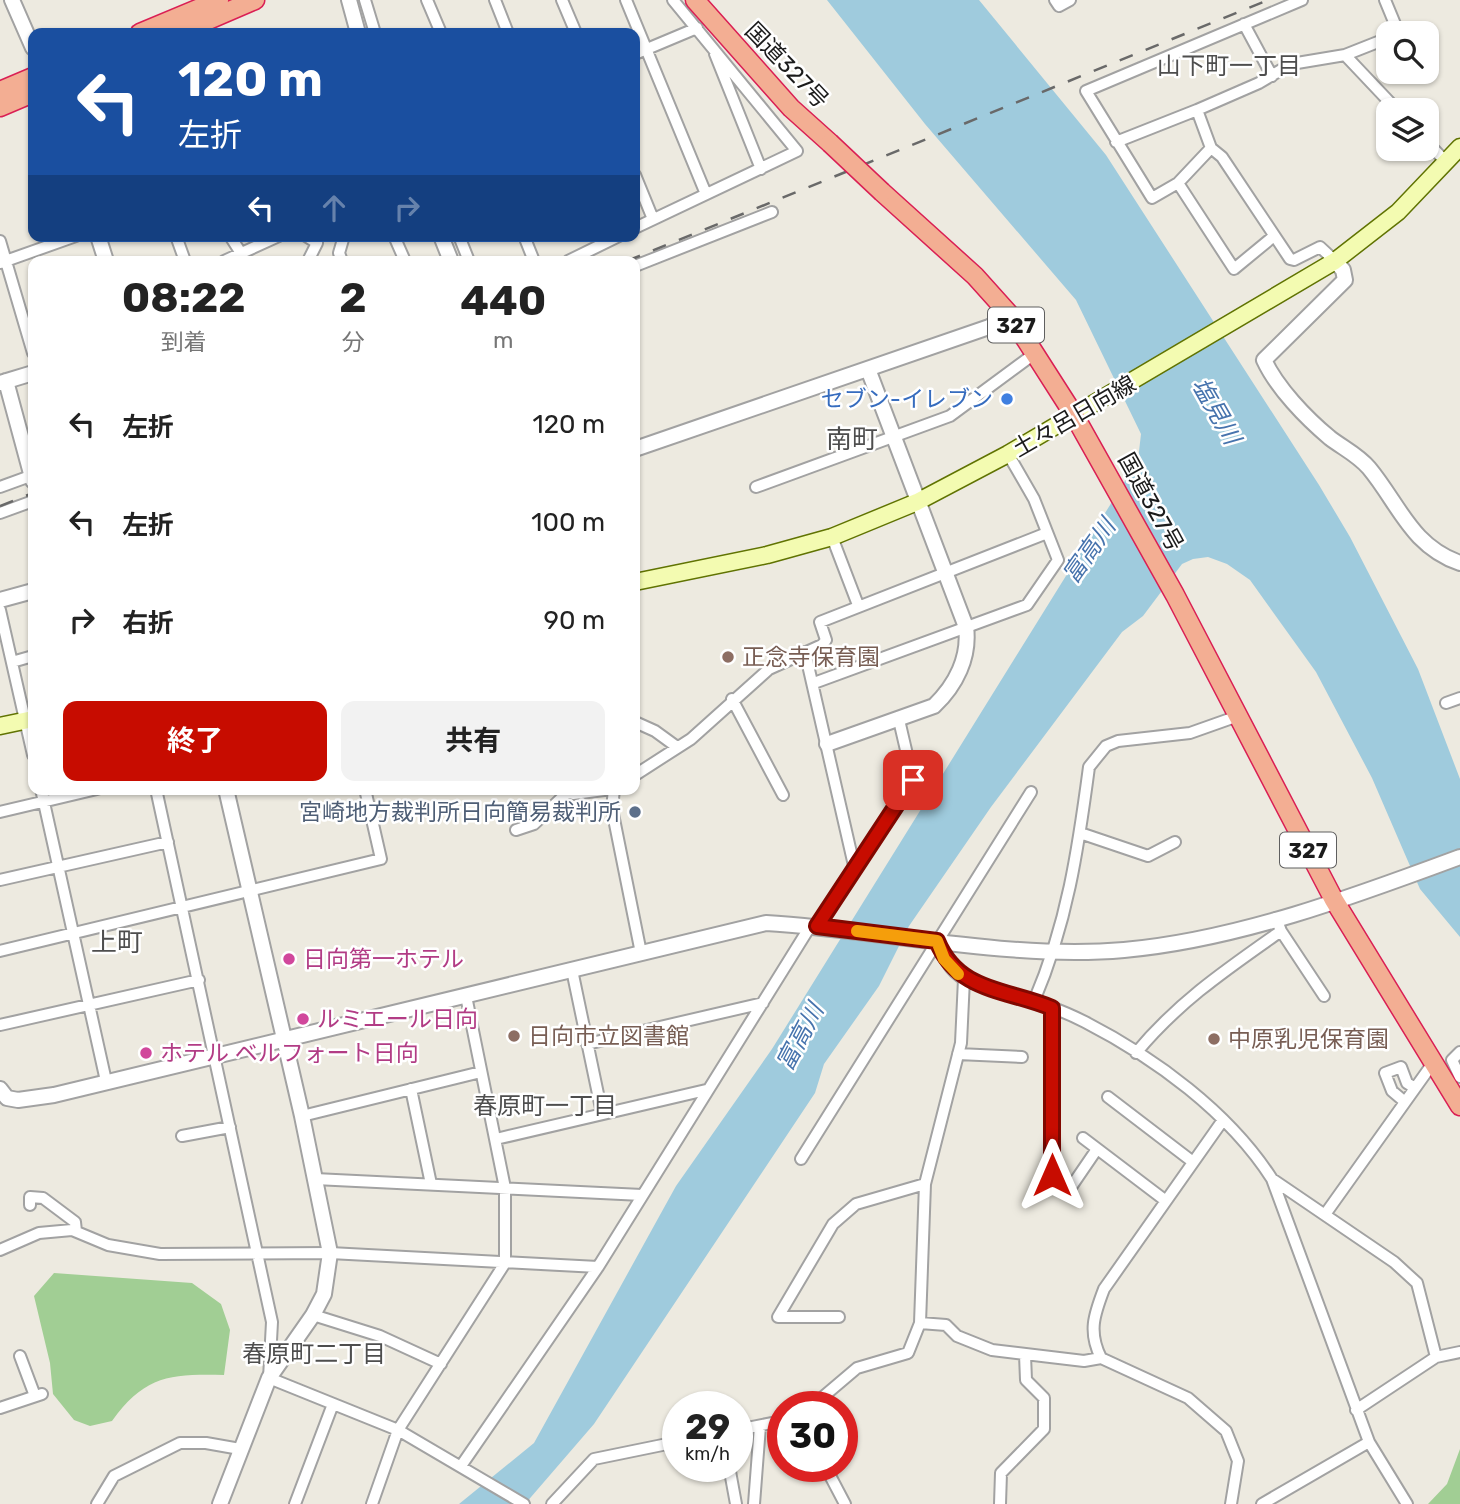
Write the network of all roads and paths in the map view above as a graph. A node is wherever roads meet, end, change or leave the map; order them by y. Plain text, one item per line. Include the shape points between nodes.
1 (219, 0) edge
2 (255, 0) edge
3 (349, 0) edge
4 (365, 0) edge
5 (427, 0) edge
6 (495, 0) edge
7 (562, 0) edge
8 (625, 0) edge
9 (673, 0) edge
10 (695, 0) edge
11 (1055, 0) edge
12 (1070, 0) edge
13 (1302, 0) edge
14 (1385, 0) edge
15 (15, 3) edge
16 (0, 4) edge
17 (191, 6) edge
18 (1393, 21) edge
19 (1244, 24) junction
20 (149, 28) edge
21 (190, 28) edge
22 (357, 28) edge
23 (373, 28) edge
24 (439, 28) edge
25 (506, 28) edge
26 (574, 28) edge
27 (637, 28) edge
28 (697, 28) junction
29 (640, 35) edge
30 (28, 36) edge
31 (1376, 43) edge
32 (710, 44) junction
33 (646, 49) junction
34 (640, 52) edge
35 (1345, 55) junction
36 (1272, 75) junction
37 (28, 79) edge
38 (0, 91) edge
39 (28, 95) edge
40 (1386, 98) edge
41 (0, 107) edge
42 (1197, 110) junction
43 (1116, 142) junction
44 (1460, 147) edge
45 (1211, 148) junction
46 (1439, 155) edge
47 (1446, 162) junction
48 (761, 169) junction
49 (1178, 183) junction
50 (640, 187) edge
51 (706, 194) junction
52 (772, 212) dead end
53 (653, 219) junction
54 (640, 226) edge
55 (1275, 236) junction
56 (0, 241) edge
57 (59, 242) edge
58 (269, 242) edge
59 (594, 242) edge
60 (608, 242) edge
61 (317, 243) joint
62 (596, 248) junction
63 (246, 256) edge
64 (310, 256) edge
65 (338, 256) edge
66 (579, 256) edge
67 (1335, 261) junction
68 (4, 262) edge
69 (640, 264) edge
70 (1010, 315) junction
71 (28, 337) edge
72 (1034, 355) junction
73 (868, 369) junction
74 (28, 374) edge
75 (3, 382) edge
76 (1080, 412) junction
77 (893, 435) junction
78 (640, 447) edge
79 (1008, 454) junction
80 (28, 461) edge
81 (28, 479) edge
82 (0, 487) edge
83 (756, 487) dead end
84 (918, 502) junction
85 (28, 503) edge
86 (0, 513) edge
87 (1047, 533) junction
88 (832, 537) junction
89 (1460, 563) edge
90 (944, 572) junction
91 (640, 581) edge
92 (28, 592) edge
93 (0, 600) edge
94 (858, 605) junction
95 (0, 610) edge
96 (966, 627) junction
97 (805, 652) junction
98 (28, 657) edge
99 (12, 662) junction
100 (814, 683) junction
101 (1460, 698) edge
102 (732, 699) junction
103 (1446, 704) dead end
104 (1238, 716) junction
105 (28, 717) edge
106 (28, 720) edge
107 (899, 720) junction
108 (640, 724) edge
109 (0, 726) edge
110 (827, 744) junction
111 (677, 747) junction
112 (640, 772) edge
113 (1031, 792) dead end
114 (42, 795) edge
115 (73, 795) edge
116 (157, 795) edge
117 (227, 795) edge
118 (366, 795) edge
119 (562, 795) edge
120 (613, 795) edge
121 (783, 795) dead end
122 (44, 802) junction
123 (0, 812) edge
124 (516, 830) dead end
125 (1080, 833) junction
126 (168, 842) junction
127 (1175, 842) dead end
128 (1460, 857) edge
129 (58, 867) junction
130 (855, 870) junction
131 (0, 880) edge
132 (250, 891) junction
133 (1334, 900) junction
134 (183, 907) junction
135 (1278, 924) junction
136 (818, 926) junction
137 (73, 933) junction
138 (935, 941) junction
139 (0, 951) edge
140 (1054, 951) junction
141 (641, 953) junction
142 (572, 970) junction
143 (964, 979) junction
144 (199, 980) junction
145 (466, 996) junction
146 (1324, 996) dead end
147 (1034, 1001) junction
148 (763, 1003) junction
149 (89, 1006) junction
150 (1052, 1008) junction
151 (0, 1025) edge
152 (284, 1037) junction
153 (587, 1044) junction
154 (1460, 1052) edge
155 (1136, 1053) junction
156 (958, 1054) junction
157 (215, 1055) junction
158 (1022, 1057) dead end
159 (1433, 1063) junction
160 (481, 1072) junction
161 (1460, 1077) edge
162 (106, 1081) junction
163 (1415, 1088) junction
164 (0, 1089) edge
165 (411, 1089) junction
166 (706, 1090) junction
167 (1108, 1097) dead end
168 (1405, 1102) junction
169 (1460, 1106) edge
170 (602, 1113) junction
171 (302, 1116) junction
172 (1223, 1120) junction
173 (230, 1127) junction
174 (182, 1136) dead end
175 (1083, 1138) dead end
176 (496, 1139) junction
177 (1097, 1149) junction
178 (801, 1159) dead end
179 (1193, 1162) junction
180 (1052, 1175) dead end
181 (1272, 1179) junction
182 (316, 1180) junction
183 (431, 1184) junction
184 (925, 1184) junction
185 (505, 1188) junction
186 (1069, 1190) dead end
187 (642, 1195) junction
188 (1166, 1202) junction
189 (30, 1205) dead end
190 (1326, 1213) junction
191 (76, 1231) junction
192 (0, 1250) edge
193 (330, 1253) junction
194 (255, 1254) junction
195 (505, 1263) junction
196 (598, 1267) junction
197 (313, 1315) junction
198 (839, 1317) dead end
199 (920, 1322) junction
200 (1460, 1352) edge
201 (1025, 1355) junction
202 (20, 1356) dead end
203 (1101, 1357) junction
204 (1436, 1357) junction
205 (441, 1364) junction
206 (269, 1378) junction
207 (830, 1391) edge
208 (333, 1404) junction
209 (0, 1408) edge
210 (1356, 1410) junction
211 (767, 1424) edge
212 (760, 1426) junction
213 (753, 1427) edge
214 (398, 1430) junction
215 (1369, 1442) junction
216 (662, 1445) edge
217 (240, 1449) junction
218 (465, 1468) junction
219 (732, 1482) edge
220 (833, 1482) edge
221 (844, 1503) edge
222 (97, 1504) edge
223 (220, 1504) edge
224 (295, 1504) edge
225 (372, 1504) edge
226 (524, 1504) edge
227 (552, 1504) edge
228 (737, 1504) edge
229 (753, 1504) edge
230 (1001, 1504) edge
231 (1231, 1504) edge
232 (1262, 1504) edge
233 (1408, 1504) edge

1 - 17 highway
2 - 21 highway
3 - 22 street
4 - 23 street
5 - 24 street
6 - 25 street
7 - 26 street
8 - 27 street
9 - 28 street
10 - 70 highway, 国道327号 / 327, bridge via 765,80 975,276
11 - 12 street via 1059,6
13 - 19 street
14 - 18 street
15 - 16 street
15 - 30 street
17 - 20 highway
19 - 36 street
19 - 43 street via 1086,91
28 - 32 street
28 - 33 street
29 - 33 street
31 - 35 street
32 - 48 street
32 - 48 street via 797,151
33 - 34 street
33 - 51 street
35 - 36 street via 1291,64
35 - 40 street
36 - 42 street
37 - 38 highway
39 - 41 highway
42 - 43 street
42 - 45 street
43 - 49 street via 1152,198
44 - 47 main road, 土々呂日向線
45 - 49 street
45 - 55 street via 1222,157
46 - 47 street
47 - 67 main road, 土々呂日向線 via 1398,212
48 - 51 street
49 - 55 street via 1234,269
50 - 53 street
51 - 53 street
52 - 69 street
53 - 54 street
55 - 67 street via 1290,259 1320,247
56 - 68 street
57 - 68 street
58 - 63 street
59 - 62 street
60 - 62 street
61 - 64 street
61 - 65 street
62 - 66 street
67 - 76 main road, 土々呂日向線
67 - 89 street via 1345,281 1264,360 1285,391 1331,438 1368,467 1416,537
68 - 71 street
70 - 72 highway, 国道327号 / 327
70 - 73 street via 989,327
72 - 76 highway, 国道327号 / 327
72 - 77 street via 950,416
73 - 77 street
73 - 78 street
74 - 75 street
75 - 80 street
76 - 79 main road, 土々呂日向線
76 - 104 highway, 国道327号 / 327
77 - 83 street
77 - 84 street
79 - 84 main road, 土々呂日向線
79 - 87 street
81 - 82 street
84 - 88 main road, 土々呂日向線
84 - 90 street
85 - 86 street
87 - 90 street
87 - 96 street via 1058,560 1027,605
88 - 91 main road, 土々呂日向線
88 - 94 street
90 - 94 street
90 - 96 street
92 - 93 street
94 - 97 street via 820,622 826,640
95 - 99 street
96 - 100 street
96 - 107 street via 966,658 943,697 934,706
97 - 100 street
97 - 102 street via 769,669
98 - 99 street
99 - 105 street
100 - 110 street
101 - 103 street
102 - 111 street via 697,735
102 - 121 street
104 - 125 street via 1190,733 1106,746 1089,767
104 - 133 highway, 国道327号 / 327
106 - 109 main road
107 - 110 street
107 - 130 street via 913,780
108 - 111 street
110 - 130 street
111 - 112 street
113 - 138 street
114 - 122 street
115 - 122 street
116 - 126 street
117 - 132 street
118 - 132 street via 381,859
119 - 124 street via 534,824
120 - 141 street
122 - 123 street
122 - 129 street
125 - 127 street via 1148,856
125 - 140 street
126 - 129 street
126 - 134 street
128 - 133 street
129 - 131 street
129 - 137 street
130 - 136 street
132 - 134 street
132 - 152 street
133 - 135 street
133 - 159 highway, 国道327号 / 327
134 - 137 street
134 - 144 street
135 - 140 street via 1123,950
135 - 146 street
135 - 155 street via 1165,1018
136 - 138 street
136 - 141 street via 766,923
136 - 148 street
137 - 139 street
137 - 149 street
138 - 140 street
138 - 143 street via 944,959
138 - 178 street
140 - 147 street
141 - 142 street
142 - 145 street
142 - 153 street
143 - 147 street
143 - 156 street
144 - 149 street
144 - 157 street
145 - 152 street
145 - 160 street
147 - 150 street
148 - 153 street
148 - 166 street
149 - 151 street
149 - 162 street
150 - 155 street
150 - 180 street
152 - 157 street
152 - 171 street
153 - 170 street
154 - 161 street via 1452,1060
155 - 172 street
156 - 158 street
156 - 184 street
157 - 162 street
157 - 173 street
159 - 163 street
159 - 169 highway, 国道327号 / 327
160 - 165 street
160 - 176 street
162 - 164 street via 18,1100 7,1098
163 - 168 street
163 - 168 street via 1407,1083 1401,1067 1385,1073 1392,1091
165 - 171 street
165 - 183 street
166 - 170 street
166 - 187 street
167 - 179 street
168 - 190 street
170 - 176 street
171 - 182 street
172 - 179 street
172 - 181 street
173 - 174 street
173 - 194 street
175 - 177 street
176 - 185 street
177 - 186 street
177 - 188 street
179 - 188 street
181 - 190 street
181 - 210 street
182 - 183 street
182 - 193 street
183 - 185 street
184 - 198 street via 856,1204 833,1224 778,1317
184 - 199 street
185 - 187 street
185 - 195 street
187 - 196 street
188 - 203 street via 1104,1289 1092,1340
189 - 191 street via 30,1197 43,1198 75,1222
190 - 204 street via 1417,1283
191 - 192 street via 40,1233
191 - 194 street via 134,1252
193 - 194 street
193 - 195 street
193 - 197 street via 324,1294
194 - 206 street via 272,1322
195 - 196 street
195 - 205 street
196 - 218 street
197 - 205 street via 380,1336
197 - 206 street
199 - 201 street via 946,1325 957,1336 992,1350
199 - 207 street via 908,1353 857,1368
200 - 204 street
201 - 203 street via 1084,1361
201 - 230 street via 1026,1380 1044,1398 1044,1429 1001,1473
202 - 209 street via 38,1395
203 - 231 street via 1188,1398 1226,1431 1238,1461
204 - 210 street
205 - 214 street
206 - 208 street
206 - 217 street
208 - 214 street
208 - 224 street
210 - 215 street
211 - 212 street
212 - 213 street
212 - 229 street
214 - 218 street
214 - 225 street
215 - 232 street
215 - 233 street
216 - 227 street via 594,1459
217 - 222 street via 180,1443 114,1476
217 - 223 street
218 - 226 street
219 - 228 street
220 - 221 street

